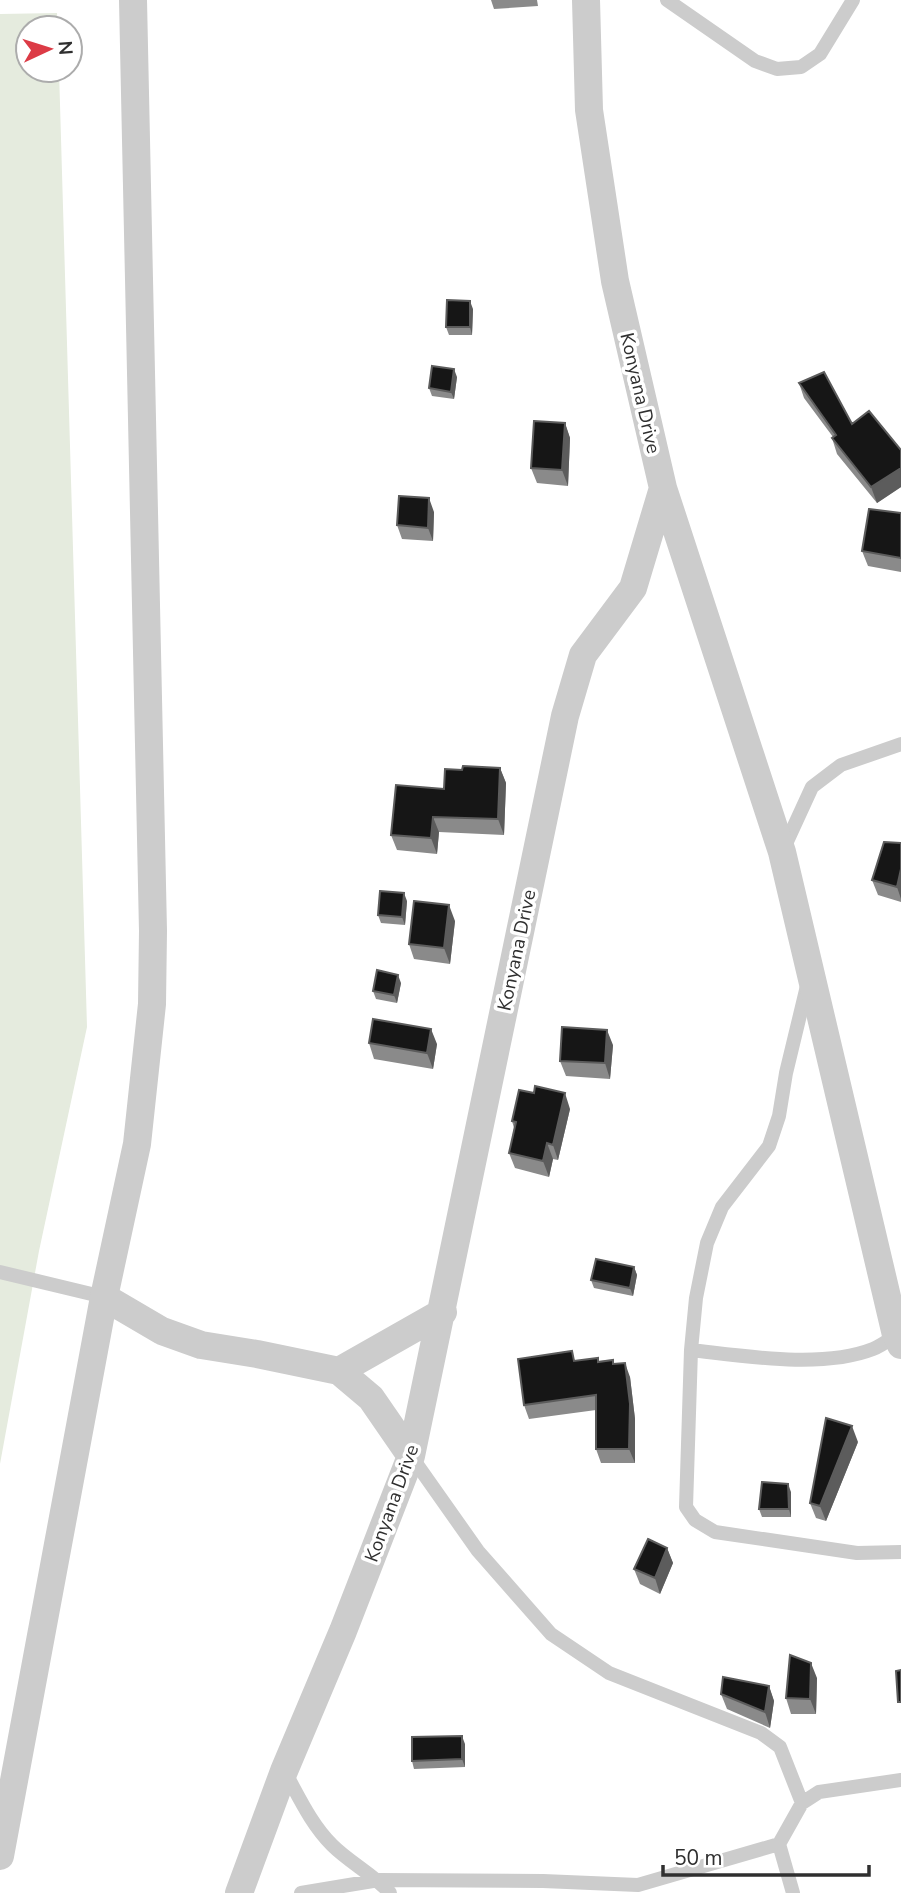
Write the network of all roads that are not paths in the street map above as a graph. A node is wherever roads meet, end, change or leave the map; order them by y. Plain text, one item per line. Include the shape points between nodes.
1 (133, 0) edge
2 (586, 0) edge
3 (667, 0) edge
4 (853, 0) edge
5 (663, 488) junction
6 (901, 744) edge
7 (782, 852) junction
8 (811, 971) junction
9 (0, 1272) edge
10 (104, 1297) junction
11 (443, 1312) junction
12 (898, 1340) edge
13 (691, 1350) junction
14 (339, 1371) junction
15 (411, 1456) junction
16 (901, 1552) edge
17 (284, 1771) junction
18 (901, 1780) edge
19 (802, 1803) junction
20 (779, 1844) junction
21 (0, 1856) edge
22 (379, 1881) junction
23 (239, 1893) edge
24 (301, 1893) edge
25 (390, 1893) edge
26 (793, 1893) edge

1 - 10 street via 152,1004 137,1144
2 - 5 street, Konyana Drive via 589,110 613,268
3 - 4 lane via 755,61 777,69 802,67 820,54
5 - 7 street
5 - 11 street, Konyana Drive via 633,588 583,655 565,716
6 - 7 lane via 841,765 812,787
7 - 8 street
8 - 12 street
8 - 13 lane via 769,1146 722,1207 707,1243
9 - 10 lane
10 - 14 street via 162,1331 201,1345
10 - 21 street
11 - 14 street
11 - 15 street, Konyana Drive
12 - 13 lane via 845,1358 754,1359
13 - 16 lane via 686,1507 695,1520 715,1532 857,1553
14 - 15 street via 372,1398
15 - 17 street, Konyana Drive
15 - 19 lane via 478,1552 551,1634 609,1673 761,1733 780,1747
17 - 22 lane via 332,1846
17 - 23 street, Konyana Drive
18 - 19 lane via 834,1788
19 - 20 lane
20 - 22 lane via 638,1885
20 - 26 lane
22 - 24 lane
22 - 25 lane

